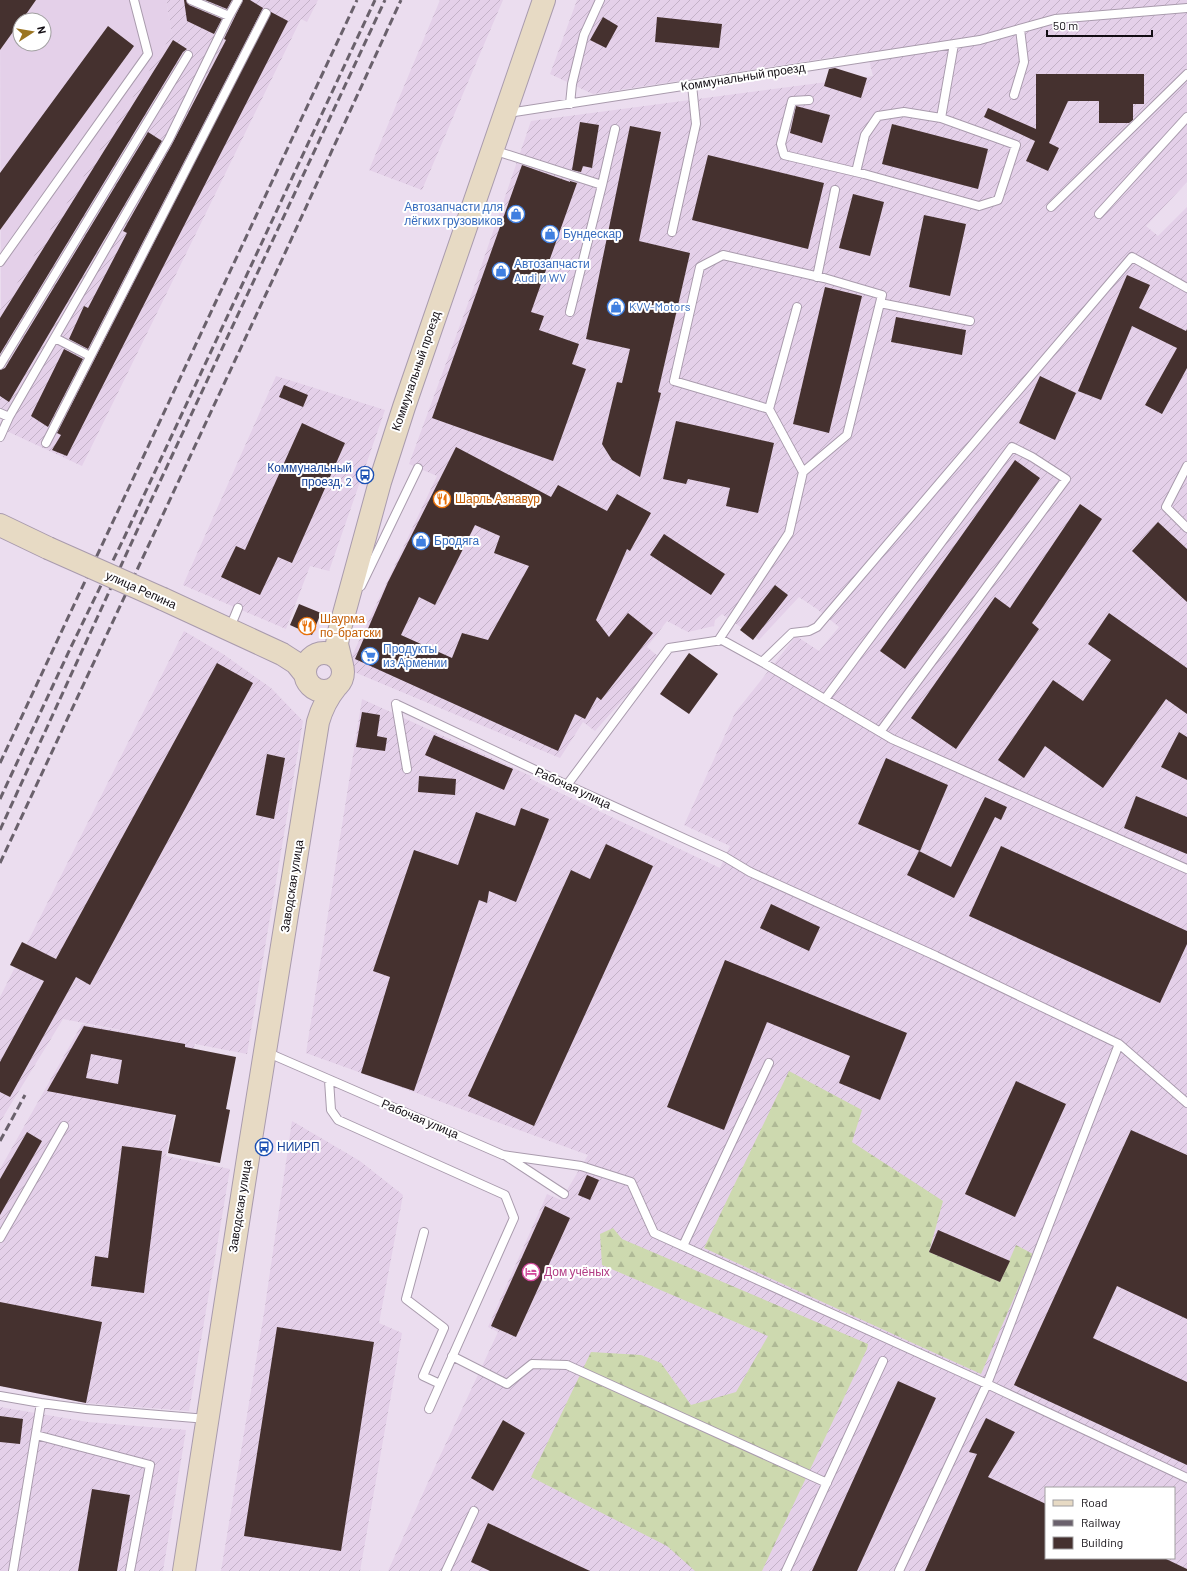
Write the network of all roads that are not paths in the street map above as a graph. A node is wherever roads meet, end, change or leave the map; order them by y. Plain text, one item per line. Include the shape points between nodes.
1 (134, 0) edge
2 (191, 0) edge
3 (238, 0) edge
4 (544, 0) edge
5 (600, 0) edge
6 (1187, 8) edge
7 (266, 12) dead end
8 (229, 16) junction
9 (1020, 29) junction
10 (954, 44) junction
11 (188, 55) dead end
12 (1187, 74) edge
13 (692, 85) junction
14 (1014, 95) dead end
15 (809, 100) dead end
16 (570, 104) junction
17 (505, 114) junction
18 (1187, 117) edge
19 (941, 118) junction
20 (615, 129) dead end
21 (492, 150) junction
22 (856, 172) junction
23 (602, 185) junction
24 (835, 190) dead end
25 (1051, 207) dead end
26 (1099, 214) dead end
27 (672, 232) dead end
28 (0, 262) edge
29 (817, 277) junction
30 (1187, 288) edge
31 (880, 303) junction
32 (797, 307) dead end
33 (570, 312) dead end
34 (970, 321) dead end
35 (55, 338) junction
36 (90, 356) junction
37 (0, 365) edge
38 (768, 409) junction
39 (0, 413) edge
40 (9, 417) junction
41 (0, 437) edge
42 (46, 443) dead end
43 (1187, 466) edge
44 (418, 468) dead end
45 (803, 472) junction
46 (0, 526) edge
47 (1187, 528) edge
48 (238, 608) dead end
49 (341, 625) junction
50 (229, 630) junction
51 (718, 641) junction
52 (762, 662) junction
53 (342, 664) junction
54 (310, 667) junction
55 (336, 687) junction
56 (825, 699) junction
57 (318, 722) junction
58 (880, 732) junction
59 (407, 769) dead end
60 (566, 785) junction
61 (1187, 869) edge
62 (1119, 1044) junction
63 (265, 1052) junction
64 (769, 1063) dead end
65 (329, 1080) junction
66 (1187, 1103) edge
67 (64, 1126) dead end
68 (503, 1155) junction
69 (564, 1194) dead end
70 (424, 1232) dead end
71 (0, 1238) edge
72 (683, 1246) junction
73 (452, 1356) junction
74 (883, 1361) dead end
75 (440, 1384) junction
76 (987, 1384) junction
77 (0, 1396) edge
78 (41, 1403) junction
79 (429, 1409) dead end
80 (207, 1419) junction
81 (36, 1435) junction
82 (1187, 1478) edge
83 (827, 1483) junction
84 (474, 1511) dead end
85 (13, 1571) edge
86 (130, 1571) edge
87 (184, 1571) edge
88 (446, 1571) edge
89 (786, 1571) edge
90 (898, 1571) edge

1 - 28 lane via 148,54
2 - 8 lane
3 - 8 lane
4 - 17 street, Коммунальный проезд
5 - 16 lane via 584,35 572,84
6 - 9 lane, Коммунальный проезд via 1055,19
7 - 36 lane
8 - 35 lane via 169,139
9 - 10 lane, Коммунальный проезд
9 - 14 lane via 1024,62
10 - 13 lane, Коммунальный проезд
10 - 19 lane
11 - 37 lane
12 - 25 lane
13 - 16 lane, Коммунальный проезд
13 - 27 lane via 696,124
15 - 22 lane via 792,101 781,144 784,155
16 - 17 lane, Коммунальный проезд
17 - 21 street, Коммунальный проезд
18 - 26 lane
19 - 22 lane via 904,112 878,116 865,135
19 - 22 lane via 1016,145 998,200 979,206
20 - 23 lane
21 - 23 lane
21 - 49 street, Коммунальный проезд via 380,482
23 - 33 lane
24 - 29 lane
29 - 31 lane via 882,295
29 - 38 lane via 723,255 700,267 674,381
30 - 52 lane via 1132,258 817,627 809,631 792,633
31 - 34 lane
31 - 45 lane via 847,435
32 - 38 lane
35 - 36 lane
35 - 40 lane
36 - 42 lane
38 - 45 lane
39 - 40 lane
40 - 41 lane
43 - 47 lane via 1166,508
44 - 49 lane
45 - 51 lane via 789,532
46 - 50 street, улица Репина, bridge
48 - 50 lane
49 - 53 street, Коммунальный проезд via 337,644
49 - 54 street, Коммунальный проезд via 332,642
50 - 54 street, улица Репина via 296,658
51 - 52 lane via 722,640
51 - 60 lane via 669,648
52 - 56 lane
53 - 54 street via 334,655 323,652
53 - 55 street, Заводская улица via 343,677
54 - 55 street via 313,688 325,691
54 - 57 street, Заводская улица via 317,700
55 - 57 street, Заводская улица via 328,696
56 - 58 lane
56 - 58 lane via 1012,447 1066,479
57 - 63 street, Заводская улица
58 - 61 lane
59 - 60 lane, Рабочая улица via 396,704
60 - 62 lane, Рабочая улица via 725,857 750,872 936,956
62 - 66 lane, Рабочая улица
62 - 76 lane
63 - 65 lane, Рабочая улица
63 - 80 street, Заводская улица
64 - 72 lane
65 - 68 lane, Рабочая улица
65 - 73 lane via 331,1110 338,1120 505,1195 514,1218
67 - 71 lane
68 - 69 lane
68 - 72 lane, Рабочая улица via 582,1166 632,1182 654,1233
70 - 75 lane via 406,1299 444,1328 423,1376
72 - 76 lane, Рабочая улица
73 - 75 lane
73 - 83 lane via 507,1384 532,1364 567,1365
74 - 83 lane
75 - 79 lane
76 - 82 lane, Рабочая улица
76 - 90 lane
77 - 78 lane
78 - 80 lane
78 - 81 lane
80 - 87 street, Заводская улица
81 - 85 lane
81 - 86 lane via 150,1465
83 - 89 lane
84 - 88 lane

